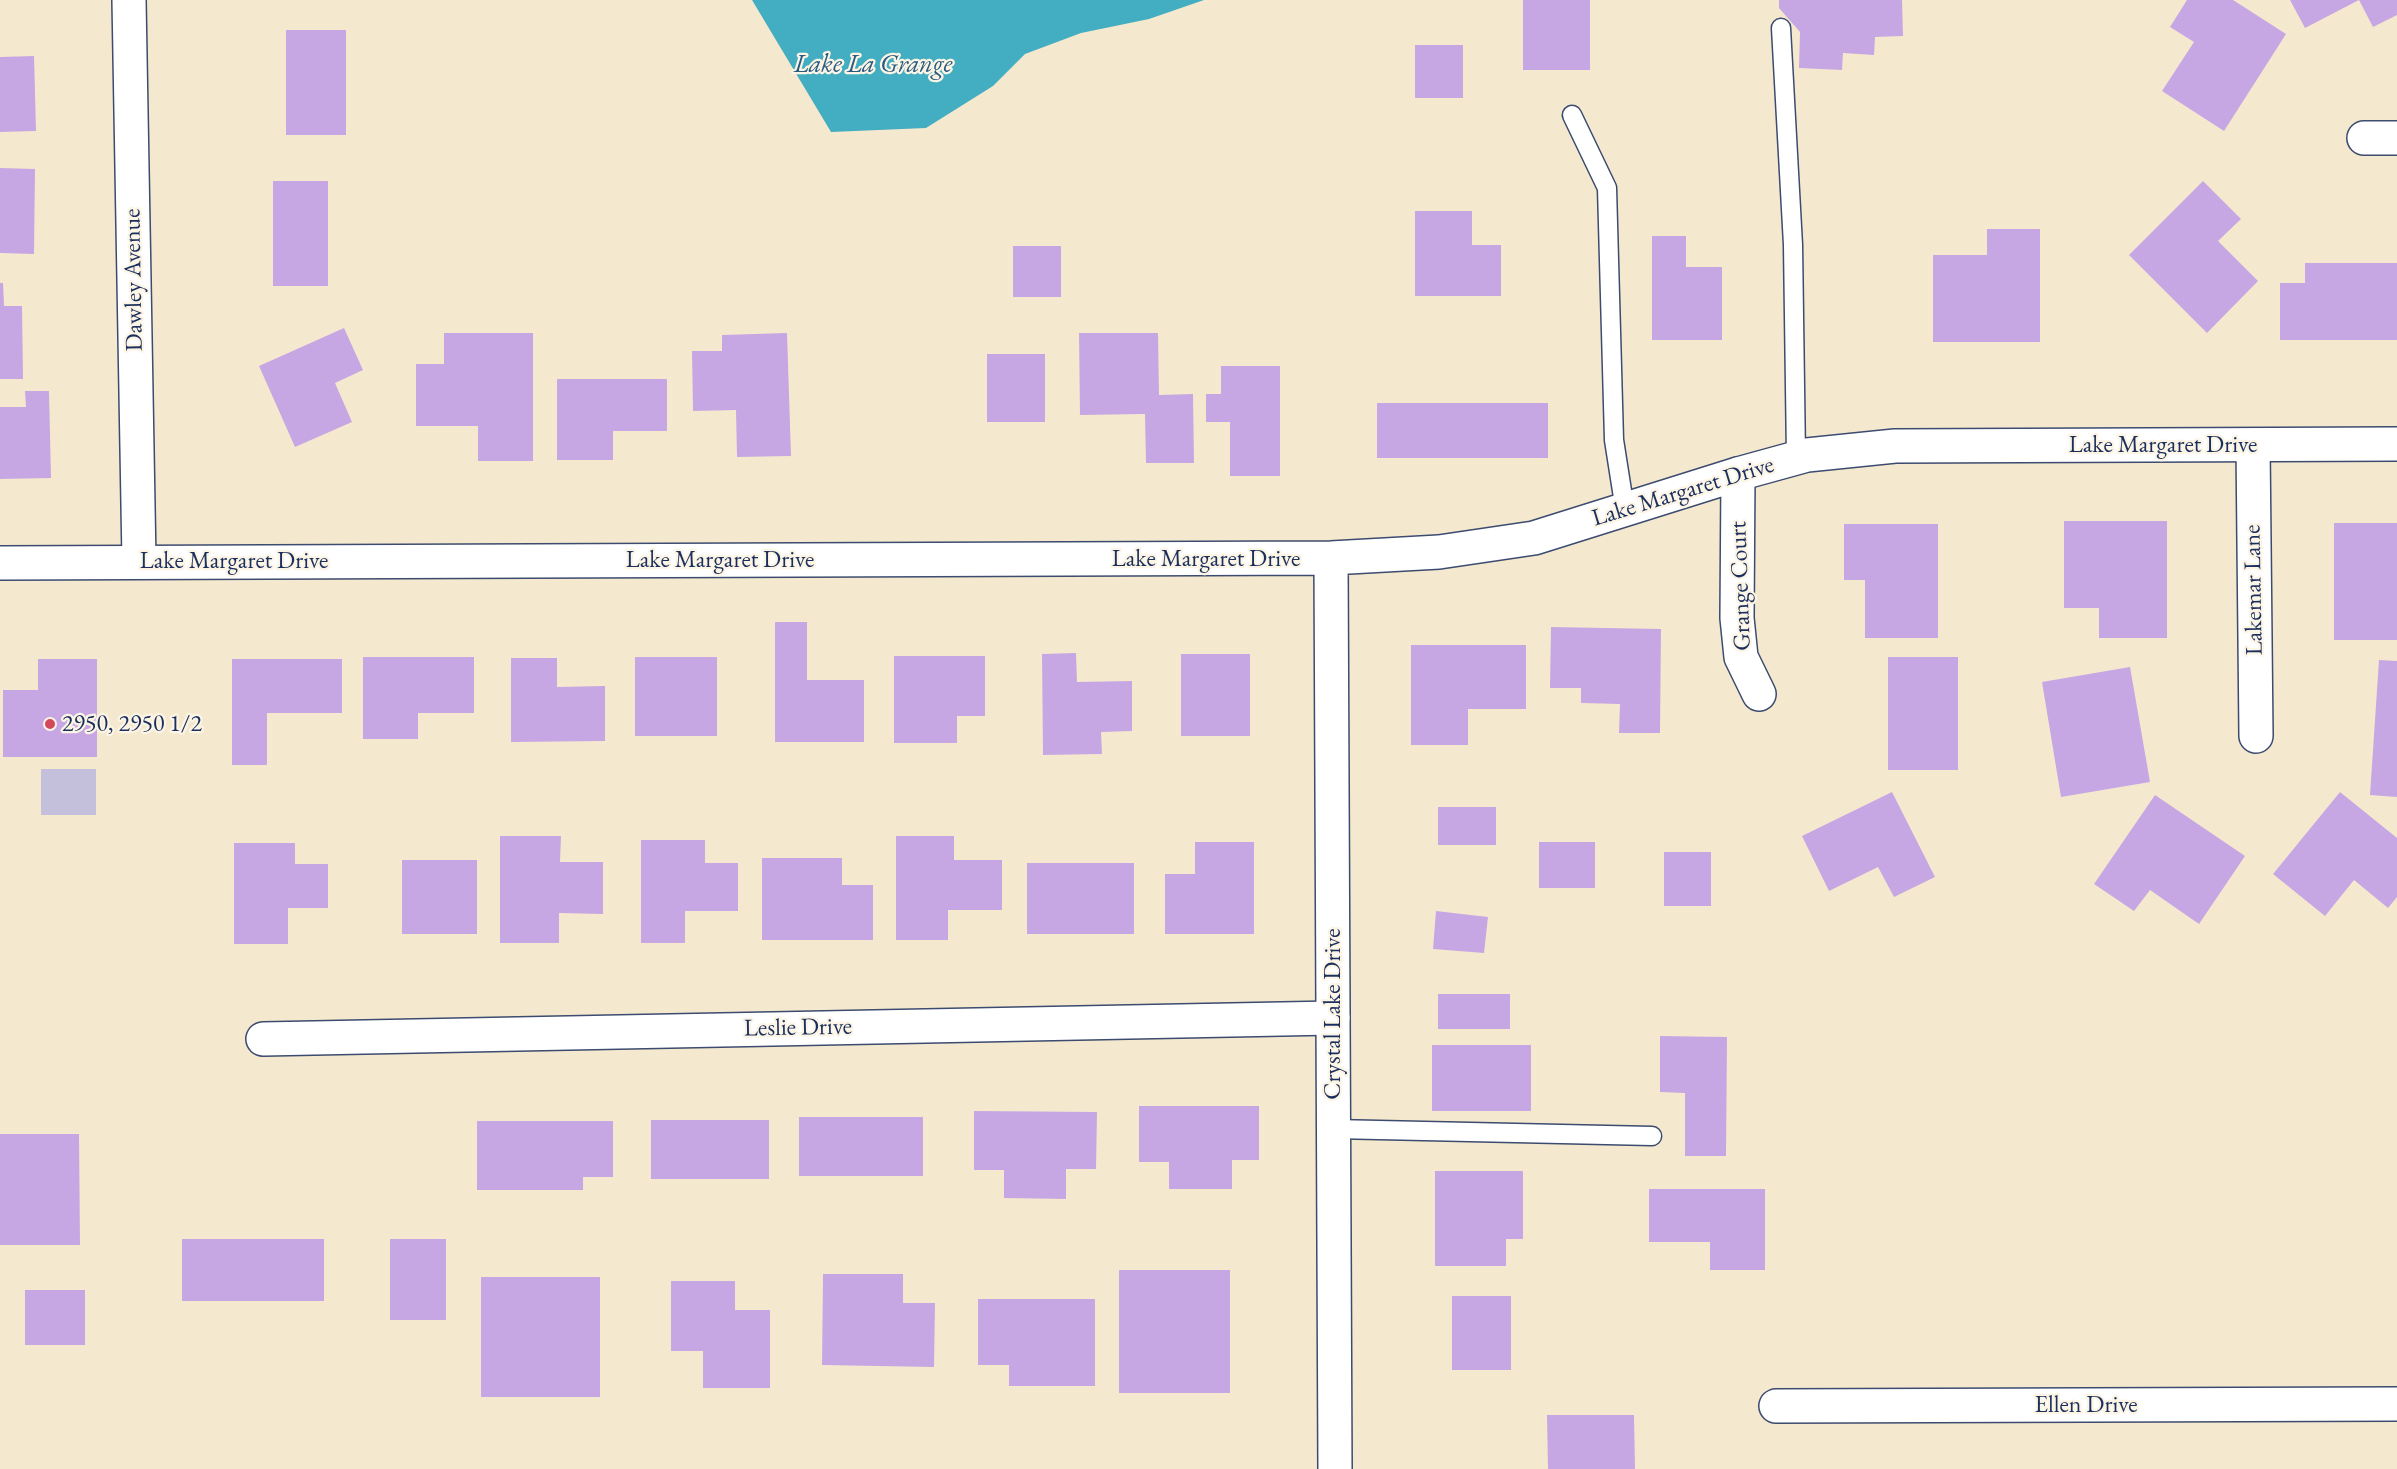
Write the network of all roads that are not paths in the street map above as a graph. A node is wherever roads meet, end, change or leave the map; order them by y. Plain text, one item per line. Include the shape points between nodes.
1 (129, 0) edge
2 (1781, 28) dead end
3 (1572, 115) dead end
4 (2364, 138) dead end
5 (2397, 138) edge
6 (2397, 444) edge
7 (2253, 445) junction
8 (1796, 458) junction
9 (1738, 474) junction
10 (1625, 510) junction
11 (1331, 558) junction
12 (140, 561) junction
13 (0, 563) edge
14 (1760, 694) dead end
15 (2256, 736) dead end
16 (1333, 1018) junction
17 (263, 1039) dead end
18 (1333, 1129) junction
19 (1652, 1136) dead end
20 (2397, 1404) edge
21 (1776, 1406) dead end
22 (1335, 1469) edge

1 - 12 street, Dawley Avenue
2 - 8 lane via 1793,245
3 - 10 lane via 1607,188 1614,440
4 - 5 street
6 - 7 street, Lake Margaret Drive
7 - 8 street, Lake Margaret Drive via 1895,446
7 - 15 street, Lakemar Lane
8 - 9 street, Lake Margaret Drive
9 - 10 street, Lake Margaret Drive
9 - 14 street, Grange Court via 1737,618 1741,657
10 - 11 street, Lake Margaret Drive via 1534,538 1439,552
11 - 12 street, Lake Margaret Drive
11 - 16 street, Crystal Lake Drive
12 - 13 street, Lake Margaret Drive
16 - 17 street, Leslie Drive
16 - 18 street, Crystal Lake Drive
18 - 19 lane
18 - 22 street, Crystal Lake Drive
20 - 21 street, Ellen Drive

